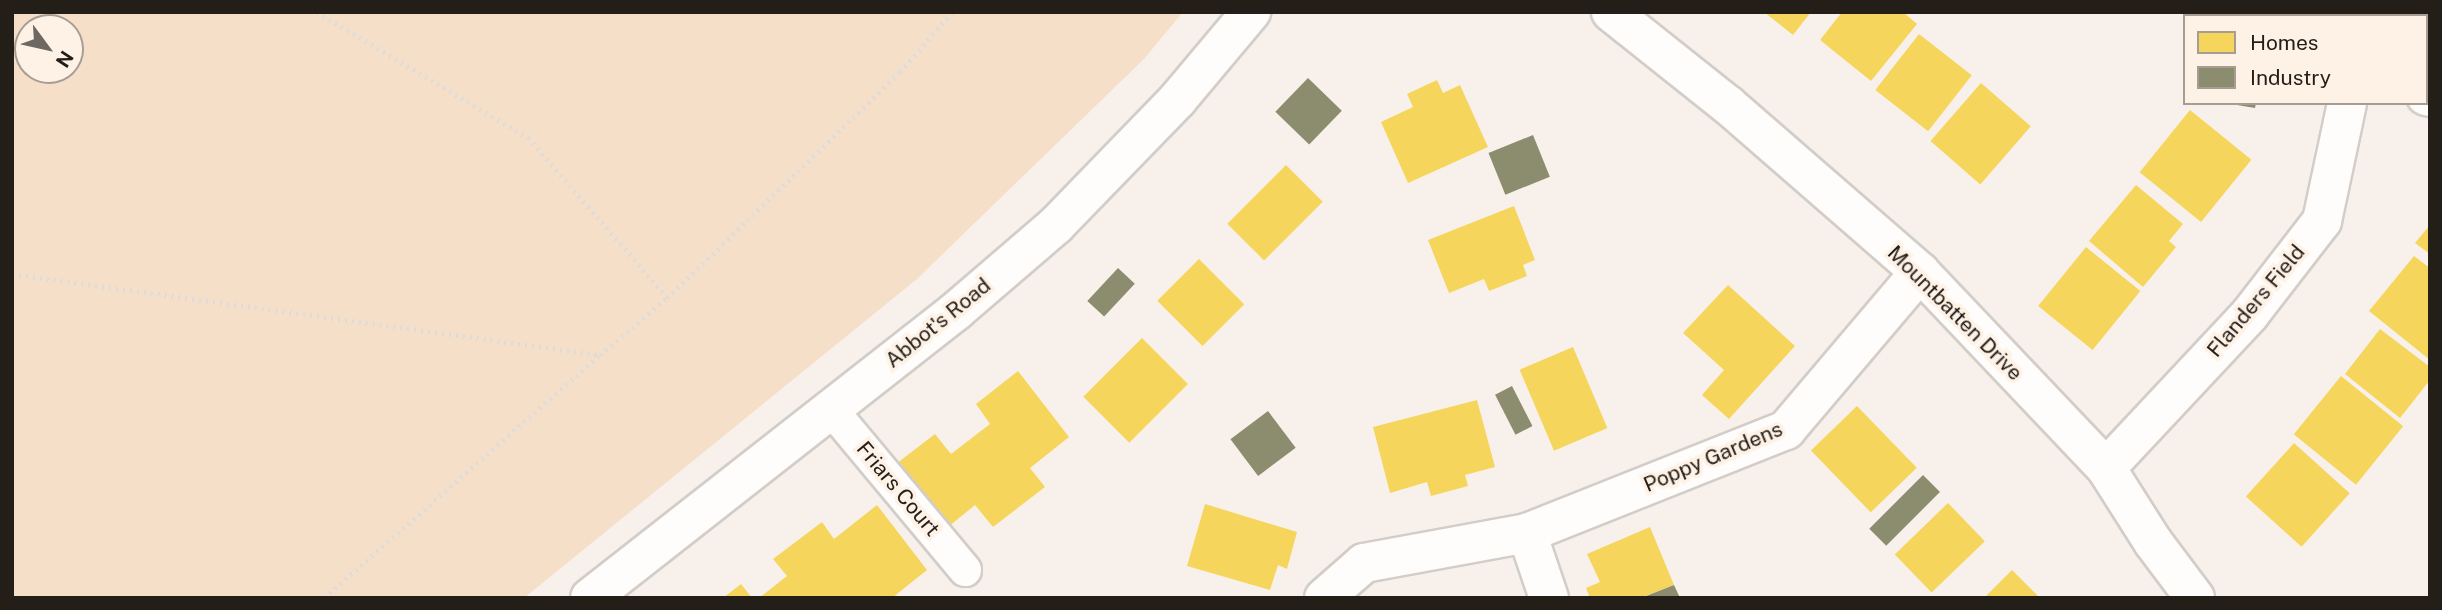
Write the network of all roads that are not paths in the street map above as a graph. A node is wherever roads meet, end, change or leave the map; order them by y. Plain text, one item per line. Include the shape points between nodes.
1 (1251, 12) edge
2 (1611, 12) edge
3 (2347, 105) edge
4 (1920, 272) junction
5 (830, 408) junction
6 (2106, 468) junction
7 (1527, 533) junction
8 (965, 570) dead end
9 (590, 598) edge
10 (1324, 598) edge
11 (1549, 598) edge
12 (2194, 598) edge

1 - 5 street, Abbot's Road via 1178,99 1056,225 956,311
2 - 4 street, Mountbatten Drive via 1728,105
3 - 6 street, Flanders Field via 2322,221 2250,314
4 - 6 street, Mountbatten Drive
4 - 7 street, Poppy Gardens via 1786,430
5 - 8 lane, Friars Court
5 - 9 street, Abbot's Road
6 - 12 street, Mountbatten Drive
7 - 10 street, Poppy Gardens via 1364,563
7 - 11 street

